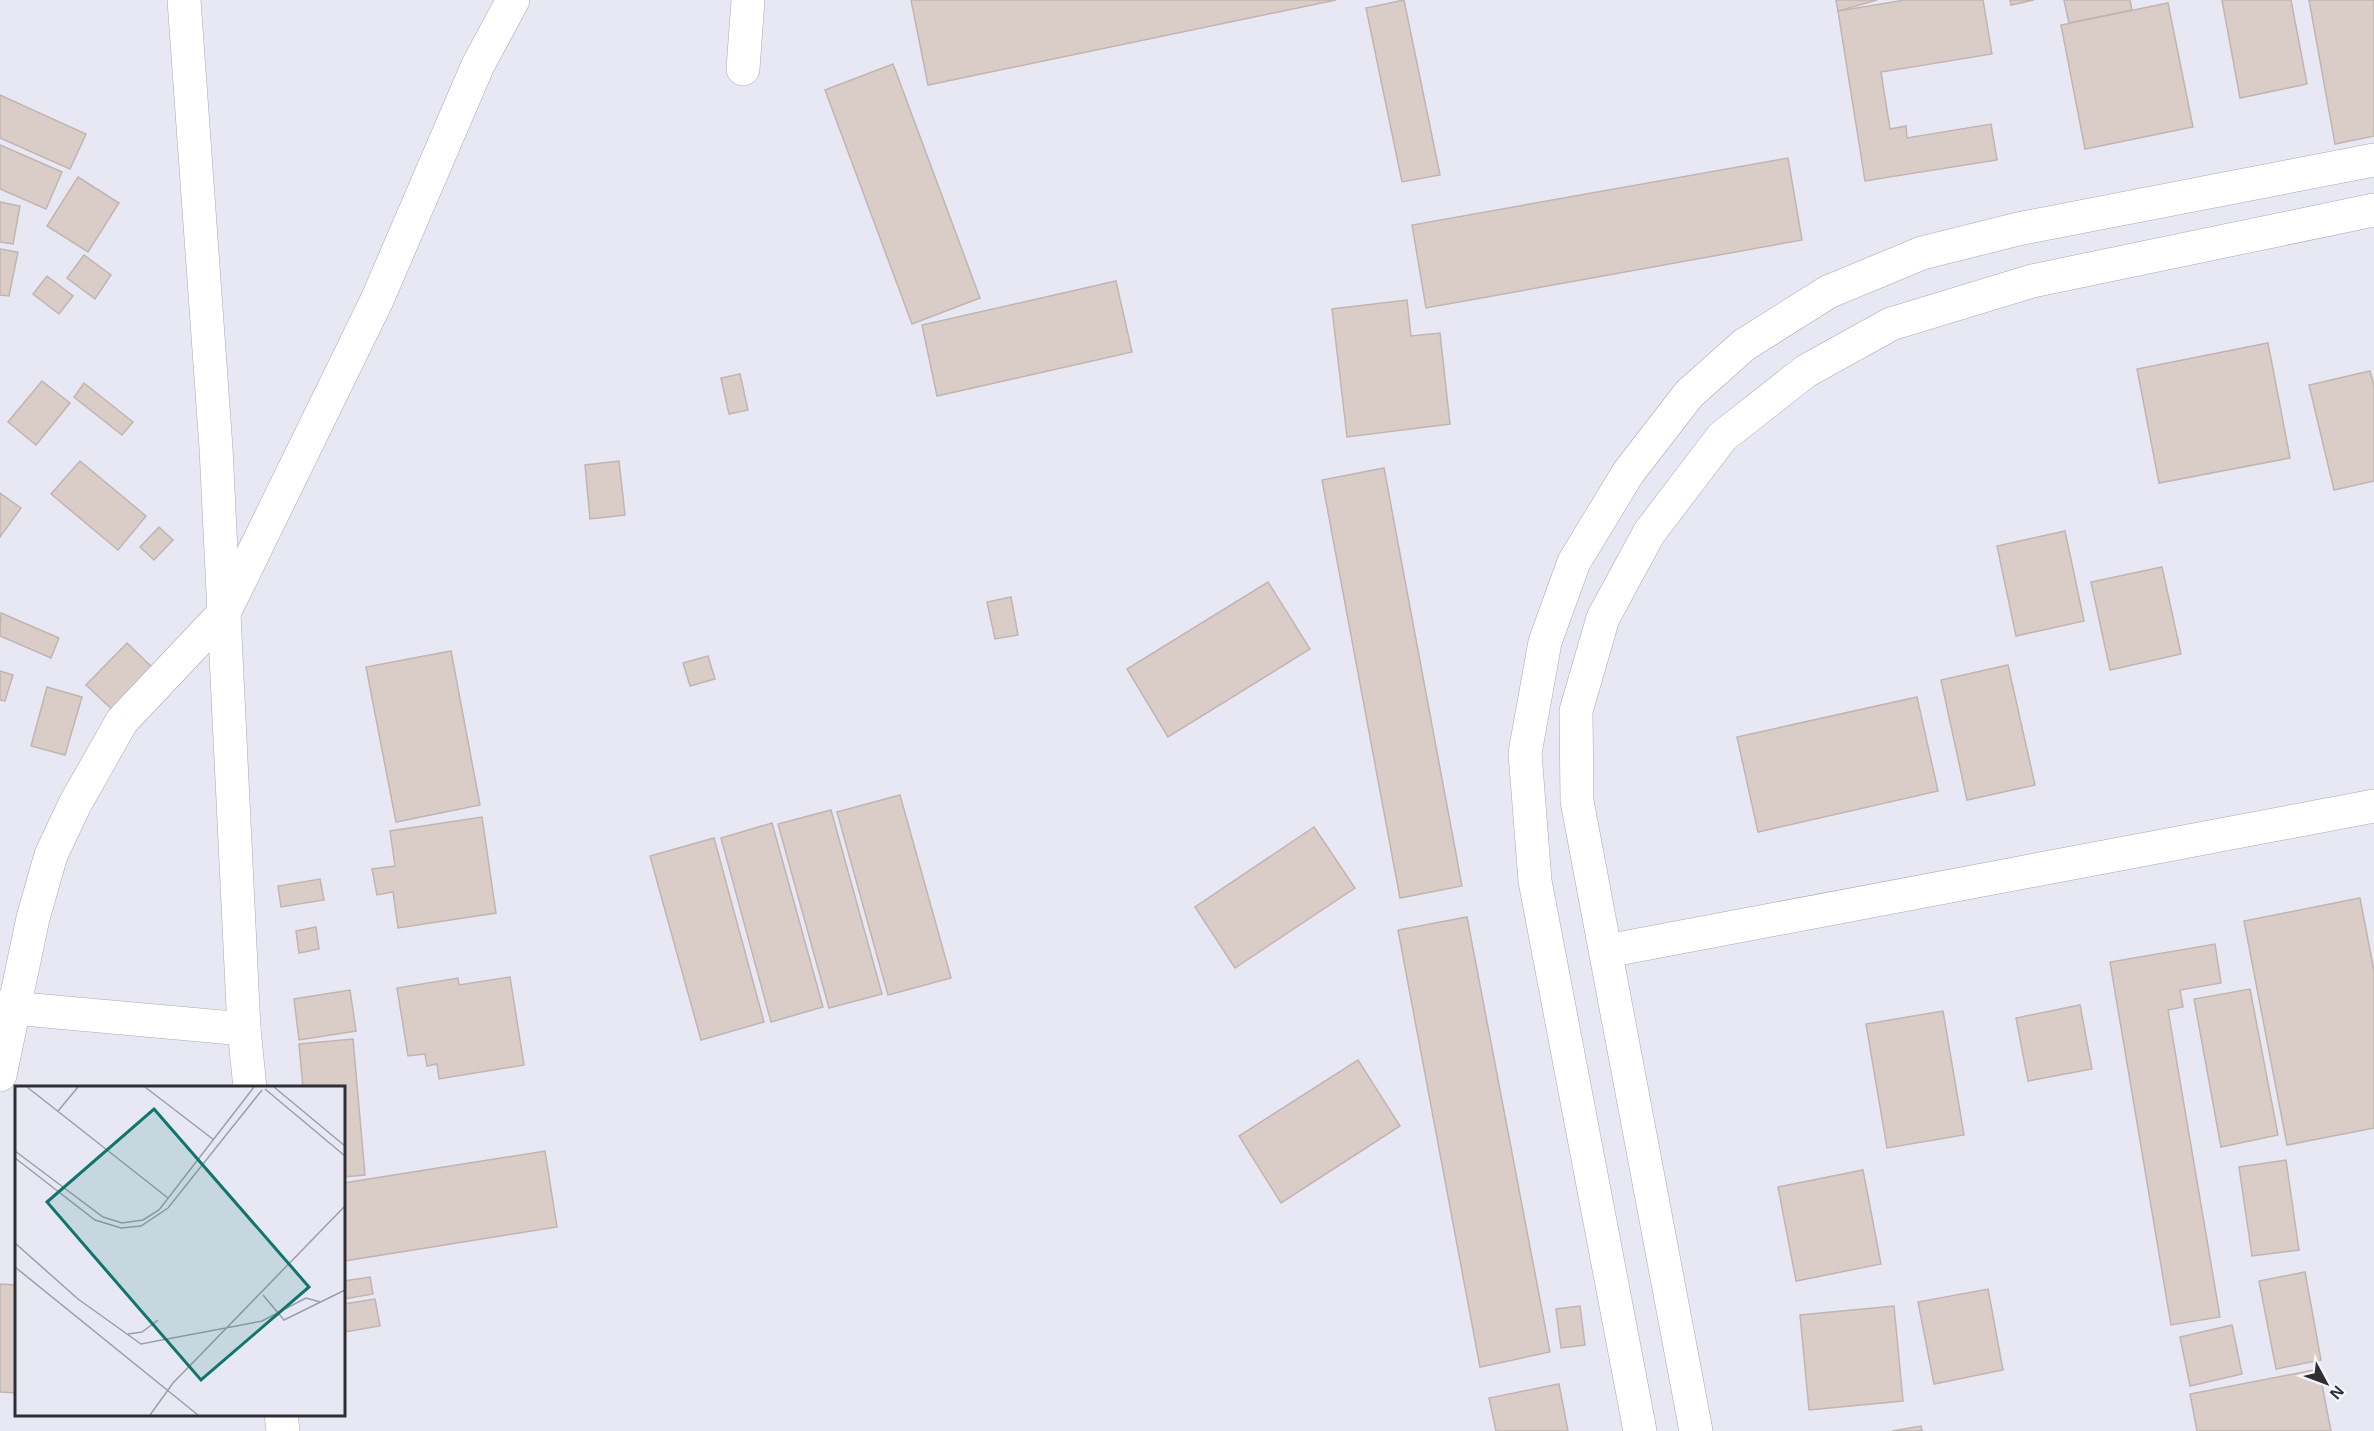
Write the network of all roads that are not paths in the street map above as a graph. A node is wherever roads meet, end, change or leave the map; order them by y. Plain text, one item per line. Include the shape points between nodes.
1 (184, 0) edge
2 (513, 0) edge
3 (748, 0) edge
4 (743, 69) dead end
5 (2374, 160) edge
6 (2374, 210) edge
7 (2078, 217) junction
8 (2085, 270) junction
9 (224, 613) junction
10 (2374, 806) edge
11 (1607, 951) junction
12 (8, 1008) edge
13 (244, 1029) junction
14 (0, 1075) edge
15 (250, 1086) edge
16 (281, 1416) edge
17 (283, 1431) edge
18 (1640, 1431) edge
19 (1696, 1431) edge

1 - 9 street
2 - 9 street via 478,65 377,300
3 - 4 street
5 - 7 street
6 - 8 street
7 - 8 street
7 - 18 street via 1922,253 1828,292 1744,345 1689,394 1628,472 1574,562 1545,642 1525,753 1535,881
8 - 11 street via 2032,281 1891,324 1806,371 1722,437 1649,533 1603,618 1576,711 1577,801
9 - 12 street via 122,721 75,804 51,855
9 - 13 street
10 - 11 street
11 - 19 street
12 - 13 street
12 - 14 street
13 - 15 street
16 - 17 street

